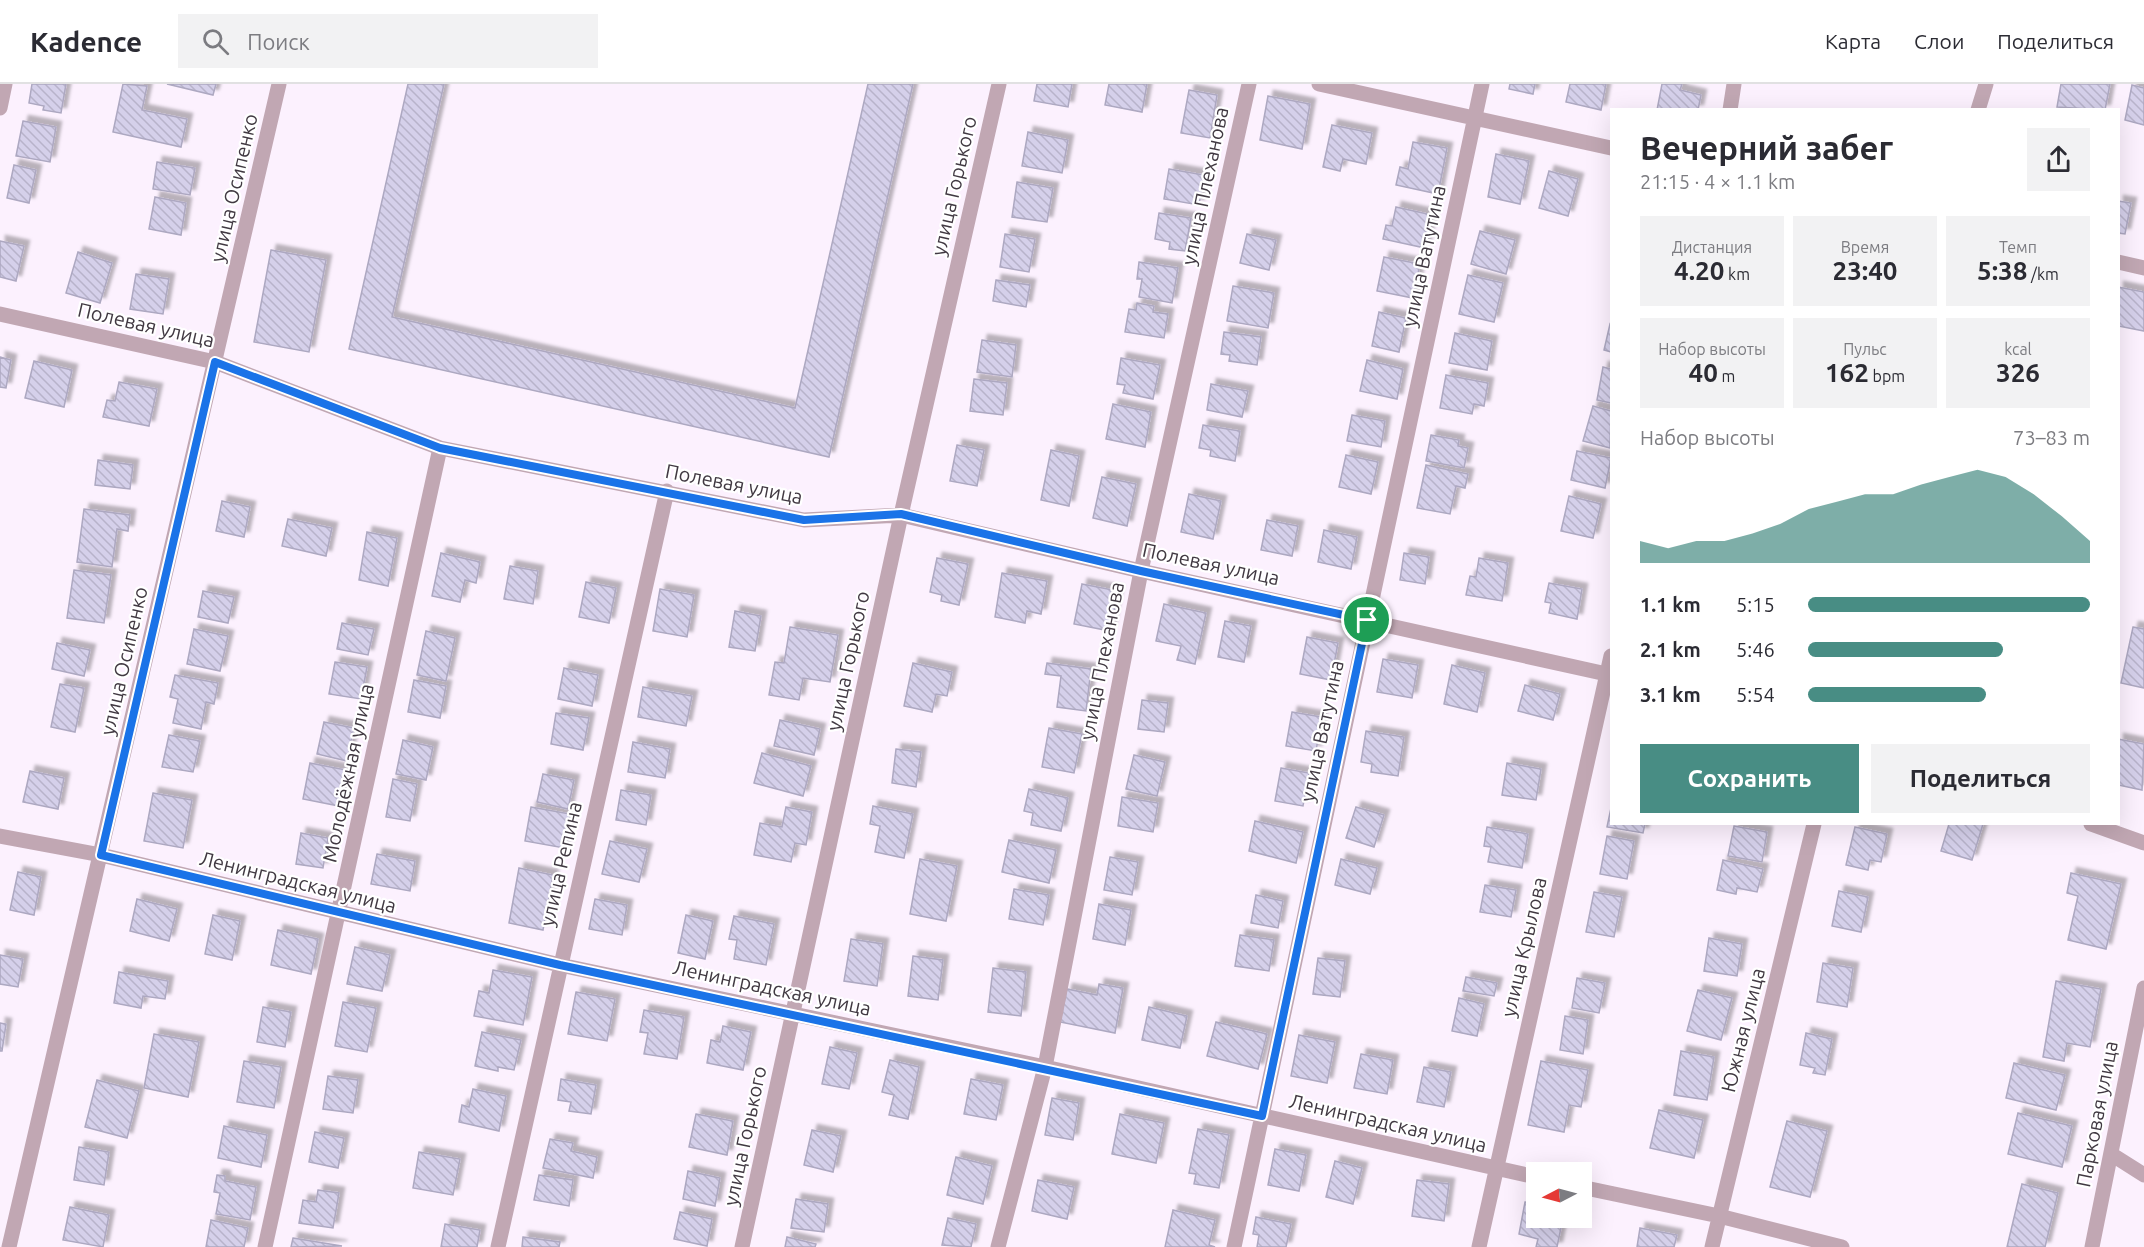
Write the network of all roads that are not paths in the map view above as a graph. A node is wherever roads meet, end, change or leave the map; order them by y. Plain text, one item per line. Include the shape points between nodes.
1 (5, 84) edge
2 (279, 84) edge
3 (999, 84) edge
4 (1249, 84) edge
5 (1319, 84) edge
6 (1482, 84) edge
7 (1734, 84) edge
8 (1986, 84) edge
9 (0, 108) edge
10 (1730, 108) edge
11 (1979, 108) edge
12 (1474, 119) junction
13 (1610, 148) edge
14 (2120, 262) edge
15 (2144, 268) edge
16 (0, 314) edge
17 (215, 362) junction
18 (440, 448) junction
19 (667, 491) junction
20 (901, 514) junction
21 (1141, 571) junction
22 (1367, 620) junction
23 (1609, 675) edge
24 (1814, 825) edge
25 (2094, 825) edge
26 (0, 836) edge
27 (2144, 843) edge
28 (101, 855) junction
29 (339, 914) junction
30 (560, 965) junction
31 (2144, 988) edge
32 (793, 1013) junction
33 (1045, 1067) junction
34 (1262, 1116) junction
35 (2111, 1154) junction
36 (1496, 1169) junction
37 (1526, 1175) edge
38 (2144, 1175) edge
39 (1592, 1189) edge
40 (1719, 1216) junction
41 (9, 1247) edge
42 (265, 1247) edge
43 (498, 1247) edge
44 (742, 1247) edge
45 (998, 1247) edge
46 (1234, 1247) edge
47 (1479, 1247) edge
48 (1712, 1247) edge
49 (1842, 1247) edge
50 (2092, 1247) edge

1 - 9 street
2 - 17 street, улица Осипенко
3 - 20 street, улица Горького
4 - 21 street, улица Плеханова
5 - 12 street
6 - 12 street, улица Ватутина
7 - 10 street
8 - 11 street
12 - 13 street
12 - 22 street, улица Ватутина
14 - 15 street
16 - 17 street, Полевая улица
17 - 18 street, Полевая улица
17 - 28 street, улица Осипенко
18 - 19 street, Полевая улица
18 - 29 street, Молодёжная улица
19 - 20 street, Полевая улица via 804,520
19 - 30 street, улица Репина
20 - 21 street, Полевая улица
20 - 32 street, улица Горького
21 - 22 street, Полевая улица
21 - 33 street, улица Плеханова
22 - 23 street, Полевая улица
22 - 34 street, улица Ватутина
23 - 36 street, улица Крылова
24 - 40 street, Южная улица
25 - 27 street
26 - 28 street, Ленинградская улица
28 - 29 street, Ленинградская улица
28 - 41 street, улица Осипенко
29 - 30 street, Ленинградская улица
29 - 42 street, Молодёжная улица
30 - 32 street, Ленинградская улица
30 - 43 street, улица Репина
31 - 35 street, Парковая улица
32 - 33 street, Ленинградская улица
32 - 44 street, улица Горького
33 - 34 street, Ленинградская улица
33 - 45 street, улица Плеханова
34 - 36 street, Ленинградская улица
34 - 46 street, улица Ватутина
35 - 38 street
35 - 50 street, Парковая улица
36 - 37 street, Ленинградская улица
36 - 47 street, улица Крылова
39 - 40 street
40 - 48 street, Южная улица
40 - 49 street

